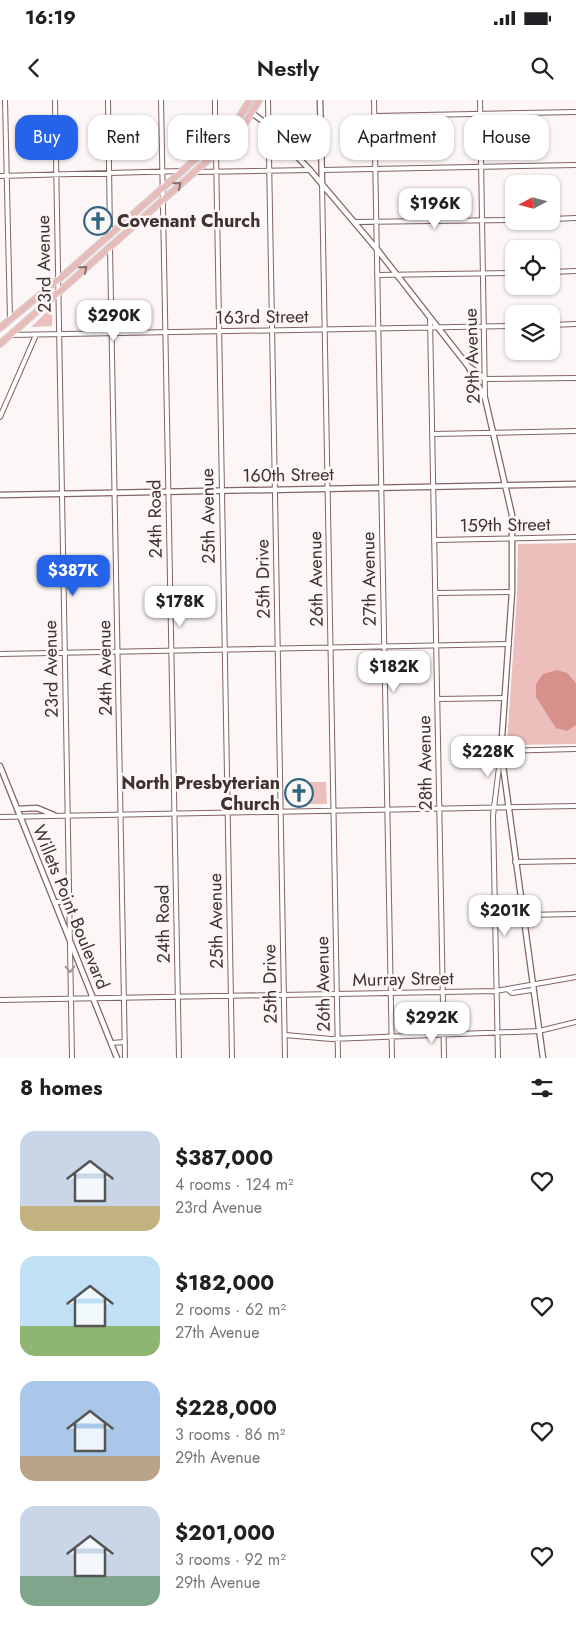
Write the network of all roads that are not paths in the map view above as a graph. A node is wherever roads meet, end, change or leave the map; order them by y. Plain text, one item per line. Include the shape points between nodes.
1 (5, 100) edge
2 (55, 100) edge
3 (108, 100) edge
4 (161, 100) edge
5 (214, 100) edge
6 (250, 100) edge
7 (259, 100) edge
8 (268, 100) edge
9 (320, 100) edge
10 (374, 100) edge
11 (480, 100) edge
12 (576, 112) edge
13 (252, 113) junction
14 (480, 114) junction
15 (214, 115) edge
16 (241, 115) edge
17 (268, 115) edge
18 (374, 115) edge
19 (427, 115) edge
20 (248, 117) edge
21 (258, 118) edge
22 (195, 160) edge
23 (208, 160) edge
24 (216, 160) edge
25 (269, 160) edge
26 (300, 160) edge
27 (375, 160) edge
28 (576, 165) edge
29 (481, 167) junction
30 (375, 169) junction
31 (310, 170) junction
32 (322, 170) junction
33 (269, 171) junction
34 (163, 172) junction
35 (182, 172) junction
36 (194, 172) junction
37 (216, 173) junction
38 (109, 174) junction
39 (56, 175) junction
40 (0, 176) edge
41 (6, 176) junction
42 (322, 184) junction
43 (162, 187) junction
44 (163, 198) junction
45 (576, 218) edge
46 (560, 219) edge
47 (482, 220) junction
48 (505, 220) edge
49 (356, 222) junction
50 (376, 222) junction
51 (110, 233) junction
52 (110, 247) junction
53 (376, 248) junction
54 (576, 271) edge
55 (560, 272) edge
56 (483, 273) junction
57 (505, 273) edge
58 (377, 275) junction
59 (397, 275) junction
60 (58, 280) junction
61 (58, 292) junction
62 (430, 318) junction
63 (10, 319) junction
64 (576, 324) edge
65 (560, 325) edge
66 (484, 326) junction
67 (505, 326) edge
68 (430, 327) junction
69 (438, 327) junction
70 (0, 328) edge
71 (378, 328) junction
72 (325, 329) junction
73 (272, 330) junction
74 (218, 331) junction
75 (165, 332) junction
76 (112, 333) junction
77 (60, 334) junction
78 (10, 335) junction
79 (36, 335) junction
80 (0, 344) edge
81 (468, 366) junction
82 (576, 378) edge
83 (485, 379) junction
84 (485, 398) junction
85 (0, 417) edge
86 (576, 431) edge
87 (494, 432) junction
88 (433, 434) junction
89 (576, 484) edge
90 (507, 486) junction
91 (434, 487) junction
92 (328, 488) junction
93 (381, 488) junction
94 (275, 489) junction
95 (221, 490) junction
96 (168, 491) junction
97 (115, 492) junction
98 (62, 493) junction
99 (0, 494) edge
100 (576, 537) edge
101 (513, 538) junction
102 (435, 540) junction
103 (512, 592) junction
104 (436, 593) junction
105 (508, 644) junction
106 (437, 646) junction
107 (384, 647) junction
108 (331, 648) junction
109 (278, 649) junction
110 (224, 650) junction
111 (171, 651) junction
112 (118, 652) junction
113 (65, 653) junction
114 (0, 654) edge
115 (505, 698) junction
116 (438, 699) junction
117 (576, 749) edge
118 (501, 751) junction
119 (0, 766) edge
120 (576, 806) edge
121 (494, 807) junction
122 (509, 807) junction
123 (440, 808) junction
124 (17, 809) junction
125 (334, 810) junction
126 (387, 810) junction
127 (227, 812) junction
128 (280, 812) junction
129 (174, 813) junction
130 (121, 814) junction
131 (54, 815) junction
132 (68, 815) junction
133 (20, 816) junction
134 (0, 817) edge
135 (576, 861) edge
136 (515, 862) junction
137 (55, 902) junction
138 (70, 902) junction
139 (576, 914) edge
140 (522, 915) junction
141 (70, 939) junction
142 (576, 977) edge
143 (532, 987) junction
144 (496, 991) junction
145 (443, 992) junction
146 (390, 993) junction
147 (337, 994) junction
148 (284, 995) junction
149 (231, 996) junction
150 (178, 997) junction
151 (125, 998) junction
152 (71, 999) junction
153 (93, 999) junction
154 (0, 1000) edge
155 (576, 1022) edge
156 (497, 1032) junction
157 (539, 1032) junction
158 (285, 1035) junction
159 (444, 1035) junction
160 (391, 1037) junction
161 (338, 1038) junction
162 (125, 1042) junction
163 (110, 1043) junction
164 (72, 1058) edge
165 (117, 1058) edge
166 (125, 1058) edge
167 (179, 1058) edge
168 (232, 1058) edge
169 (285, 1058) edge
170 (338, 1058) edge
171 (392, 1058) edge
172 (444, 1058) edge
173 (498, 1058) edge
174 (543, 1058) edge

1 - 41 street
2 - 39 street, 23rd Avenue
3 - 38 street
4 - 34 street, 24th Road
5 - 15 street
6 - 16 main road
7 - 13 main road
8 - 17 street, 25th Drive
9 - 32 street, 26th Avenue
10 - 18 street, 27th Avenue
11 - 14 street, 29th Avenue
12 - 14 street
13 - 20 main road
13 - 21 street
14 - 19 street
14 - 29 street, 29th Avenue
22 - 35 main road
23 - 36 main road
24 - 37 street, 25th Avenue
25 - 33 street, 25th Drive
26 - 31 street
27 - 30 street, 27th Avenue
28 - 29 street
29 - 30 street
29 - 47 street, 29th Avenue
30 - 32 street
30 - 50 street, 27th Avenue
31 - 33 street
31 - 42 street
32 - 42 street, 26th Avenue
33 - 37 street
33 - 73 street, 25th Drive
34 - 35 street
34 - 38 street
34 - 43 street, 24th Road
35 - 43 main road
36 - 37 street
44 -> 36 main road
37 - 74 street, 25th Avenue
38 - 39 street
38 - 51 street
39 - 41 street
39 - 60 street, 23rd Avenue
40 - 41 street
41 - 63 street
42 - 49 street
42 - 72 street, 26th Avenue
43 - 44 street, 24th Road
43 - 51 main road
44 - 52 main road
44 - 75 street, 24th Road
45 - 46 street
47 - 48 street
47 - 50 street
47 - 56 street, 29th Avenue
49 - 50 street
49 - 53 street
50 - 53 street, 27th Avenue
51 - 60 main road
61 -> 52 main road
52 - 76 street, 24th Avenue
53 - 58 street, 27th Avenue
53 - 59 street
54 - 55 street
56 - 57 street
56 - 59 street
56 - 66 street, 29th Avenue
58 - 59 street
58 - 71 street, 27th Avenue
59 - 62 street
60 - 61 street, 23rd Avenue
60 - 63 main road
61 - 77 street, 23rd Avenue
61 - 78 main road
62 - 68 street, 28th Avenue
62 - 69 street
63 - 70 main road
64 - 65 street
66 - 67 street, 163rd Street
66 - 69 street, 163rd Street
66 - 83 street, 29th Avenue
68 - 69 street, 163rd Street
68 - 71 street, 163rd Street
68 - 88 street, 28th Avenue
69 - 81 street
71 - 72 street, 163rd Street
71 - 93 street, 27th Avenue
72 - 73 street, 163rd Street
72 - 92 street, 26th Avenue
73 - 74 street, 163rd Street
73 - 94 street, 25th Drive
74 - 75 street, 163rd Street
74 - 95 street, 25th Avenue
75 - 76 street, 163rd Street
75 - 96 street, 24th Road
76 - 77 street, 163rd Street
76 - 97 street, 24th Avenue
77 - 79 street, 163rd Street
77 - 98 street, 23rd Avenue
78 - 79 street, 163rd Street
78 - 80 main road
79 - 85 street
81 - 83 street
81 - 84 street
82 - 83 street
83 - 84 street, 29th Avenue
84 - 87 street, 29th Avenue
86 - 87 street
87 - 88 street
87 - 90 street, 29th Avenue
88 - 91 street, 28th Avenue
89 - 90 street, 160th Street
90 - 91 street, 160th Street
90 - 101 street, 29th Avenue
91 - 93 street, 160th Street
91 - 102 street, 28th Avenue
92 - 93 street, 160th Street
92 - 94 street, 160th Street
92 - 108 street, 26th Avenue
93 - 107 street, 27th Avenue
94 - 95 street, 160th Street
94 - 109 street, 25th Drive
95 - 96 street, 160th Street
95 - 110 street, 25th Avenue
96 - 97 street, 160th Street
96 - 111 street, 24th Road
97 - 98 street, 160th Street
97 - 112 street, 24th Avenue
98 - 99 street, 160th Street
98 - 113 street, 23rd Avenue
100 - 101 street, 159th Street
101 - 102 street, 159th Street
101 - 103 street, 29th Avenue
102 - 104 street, 28th Avenue
103 - 104 street
103 - 105 street, 29th Avenue
104 - 106 street, 28th Avenue
105 - 106 street
105 - 115 street, 29th Avenue
106 - 107 street
106 - 116 street, 28th Avenue
107 - 108 street
107 - 126 street, 27th Avenue
108 - 109 street
108 - 125 street, 26th Avenue
109 - 110 street
109 - 128 street, 25th Drive
110 - 111 street
110 - 127 street, 25th Avenue
111 - 112 street
111 - 129 street, 24th Road
112 - 113 street
112 - 130 street, 24th Avenue
113 - 114 street
113 - 132 street, 23rd Avenue
115 - 116 street
115 - 118 street, 29th Avenue
116 - 123 street, 28th Avenue
117 - 118 street
118 - 121 street
118 - 122 street, 29th Avenue
119 - 124 street, Willets Point Boulevard
120 - 122 street
121 - 122 street
121 - 123 street
121 - 144 street
122 - 136 street, 29th Avenue
123 - 126 street
123 - 145 street, 28th Avenue
124 - 131 street via 37,808
124 - 133 street, Willets Point Boulevard
125 - 126 street
125 - 128 street
125 - 147 street, 26th Avenue
126 - 146 street, 27th Avenue
127 - 128 street
127 - 129 street
127 - 149 street, 25th Avenue
128 - 148 street, 25th Drive
129 - 130 street
129 - 150 street, 24th Road
130 - 132 street
130 - 151 street, 24th Avenue
131 - 132 street
131 - 133 street
132 - 138 street, 23rd Avenue
133 - 134 street
133 - 137 street, Willets Point Boulevard
135 - 136 street
136 - 140 street, 29th Avenue
137 - 138 street
137 - 141 street, Willets Point Boulevard
138 - 141 street, 23rd Avenue
139 - 140 street
140 - 143 street, 29th Avenue
141 -> 152 street, 23rd Avenue
141 - 153 street, Willets Point Boulevard
142 - 143 street, Murray Street
143 - 144 street, Murray Street via 512,993 507,989
143 - 157 street, 29th Avenue
144 - 145 street, Murray Street
144 - 156 street
145 - 146 street, Murray Street
145 - 159 street, 28th Avenue
146 - 147 street, Murray Street
146 - 160 street, 27th Avenue
147 - 148 street, Murray Street
147 - 161 street, 26th Avenue
148 - 149 street, Murray Street
148 - 158 street, 25th Drive
149 - 150 street, Murray Street
149 - 168 street, 25th Avenue
150 - 151 street, Murray Street
150 - 167 street, 24th Road
151 - 153 street, Murray Street
151 - 162 street, 24th Avenue
152 - 153 street, Murray Street
152 - 154 street, Murray Street
152 - 164 street, 23rd Avenue
153 - 163 street, Willets Point Boulevard
155 - 157 street
156 - 157 street
156 - 159 street
156 - 173 street
157 - 174 street, 29th Avenue
158 - 161 street
158 - 169 street, 25th Drive
159 - 160 street
159 - 172 street, 28th Avenue
160 - 161 street
160 - 171 street, 27th Avenue
161 - 170 street, 26th Avenue
162 - 163 street
162 - 166 street, 24th Avenue
163 - 165 street, Willets Point Boulevard

